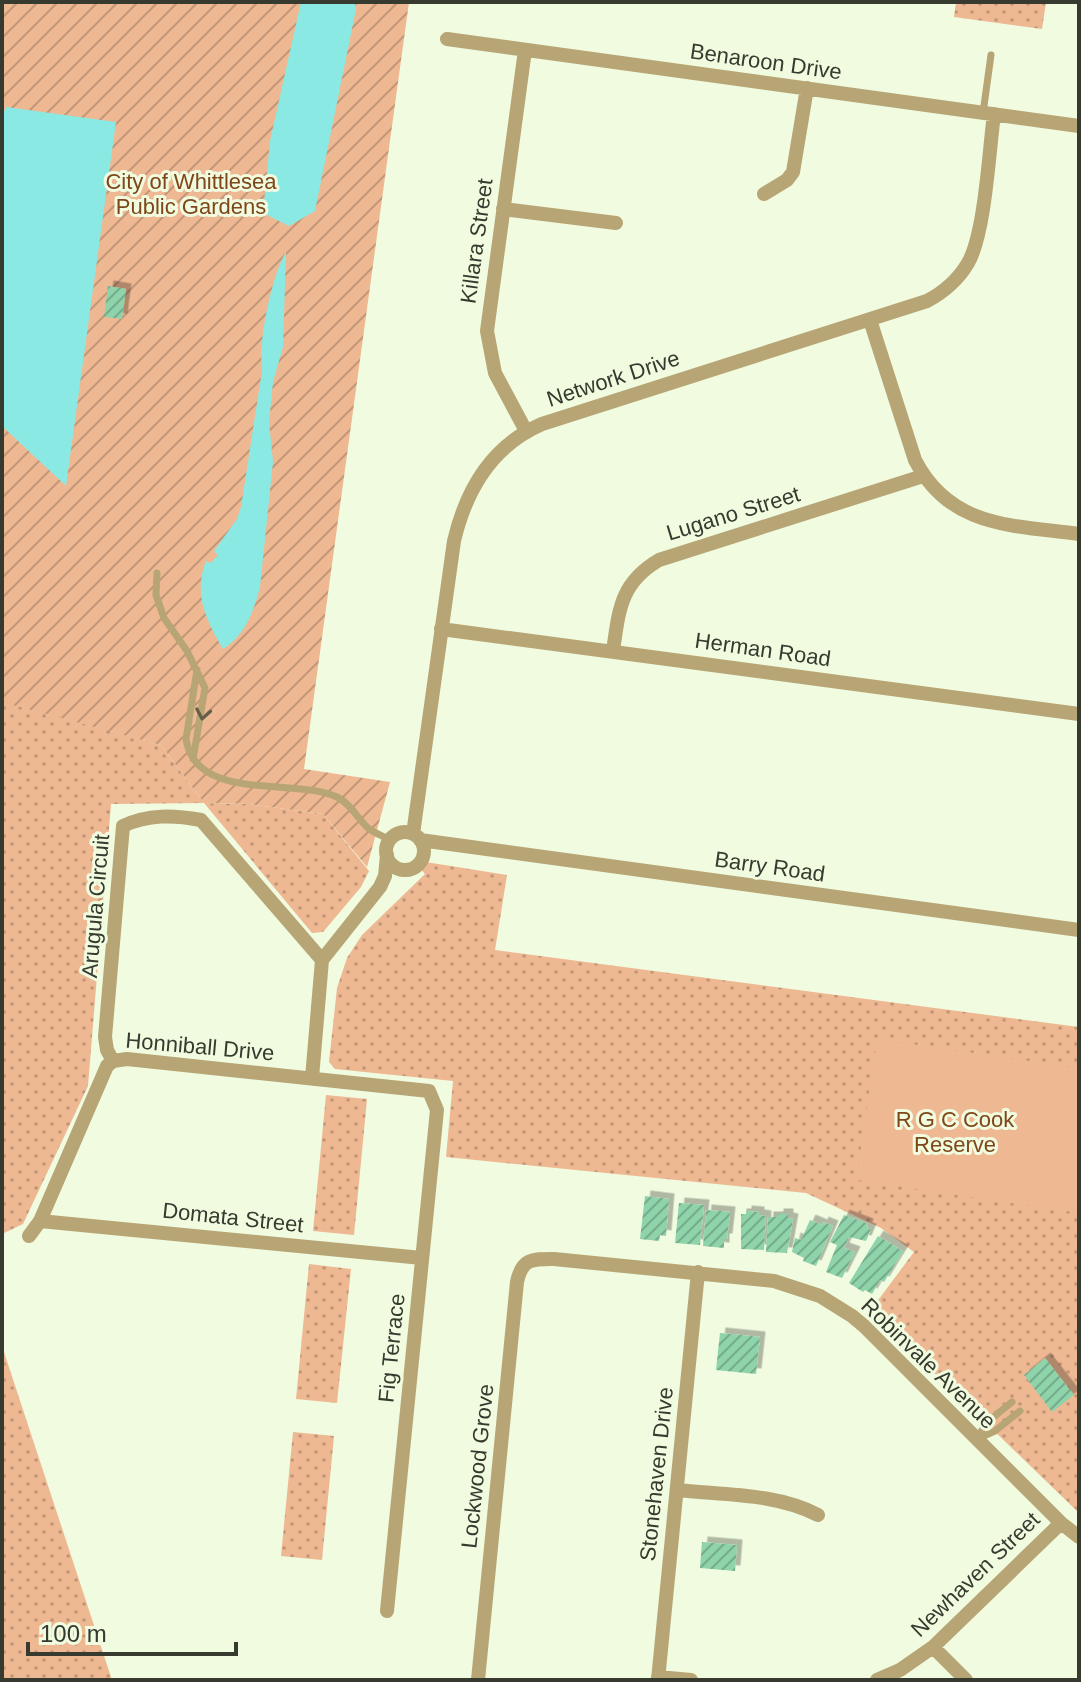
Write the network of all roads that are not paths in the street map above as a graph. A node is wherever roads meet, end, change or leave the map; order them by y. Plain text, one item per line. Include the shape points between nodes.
1 (447, 39) dead end
2 (525, 50) junction
3 (991, 55) dead end
4 (807, 88) junction
5 (989, 113) junction
6 (1079, 126) edge
7 (764, 194) dead end
8 (503, 209) junction
9 (616, 223) dead end
10 (870, 320) junction
11 (526, 431) junction
12 (923, 476) junction
13 (1079, 534) edge
14 (157, 573) dead end
15 (441, 629) junction
16 (613, 651) junction
17 (197, 670) junction
18 (1079, 714) edge
19 (193, 759) junction
20 (417, 837) junction
21 (455, 846) junction
22 (388, 847) junction
23 (417, 863) junction
24 (380, 887) junction
25 (1079, 930) edge
26 (322, 960) junction
27 (113, 1061) junction
28 (312, 1078) junction
29 (429, 1091) joint
30 (40, 1221) junction
31 (29, 1236) dead end
32 (422, 1258) junction
33 (528, 1261) joint
34 (698, 1272) junction
35 (1012, 1402) dead end
36 (1020, 1411) dead end
37 (977, 1439) junction
38 (677, 1490) junction
39 (818, 1515) dead end
40 (1061, 1523) junction
41 (1079, 1537) edge
42 (387, 1611) dead end
43 (933, 1647) junction
44 (658, 1678) edge
45 (478, 1680) edge
46 (691, 1680) edge
47 (877, 1680) edge
48 (966, 1680) edge

1 - 2 street, Benaroon Drive
2 - 4 street, Benaroon Drive
2 - 8 street, Killara Street
3 - 5 lane
4 - 5 street, Benaroon Drive
4 - 7 street via 793,172
5 - 6 street, Benaroon Drive
5 - 10 street, Network Drive via 978,233 970,261 940,294
8 - 9 street
8 - 11 street, Killara Street via 488,343 495,373
10 - 11 street, Network Drive
10 - 12 street
11 - 15 street, Network Drive via 498,452 469,493 454,541
12 - 13 street via 950,504 981,519
12 - 16 street, Lugano Street via 646,567 620,606
14 - 17 lane via 159,605
15 - 16 street, Herman Road
15 - 20 street, Network Drive
16 - 18 street, Herman Road
17 - 19 lane via 186,739
17 -> 19 lane via 206,695
19 - 22 lane via 199,768 222,779 338,798
20 - 21 street, Barry Road
20 - 22 street via 403,832
20 - 23 street via 424,850
21 - 23 street, Barry Road
21 - 25 street, Barry Road
22 - 23 street via 396,867
22 - 24 street
23 - 24 street, Barry Road
24 - 26 street
26 - 27 street, Arugula Circuit via 201,820 143,817 123,826 105,1037
26 - 28 street
27 - 28 street, Honniball Drive
27 - 30 street, Honniball Drive
28 - 29 street, Honniball Drive
29 - 32 street, Fig Terrace via 437,1110
30 - 31 street, Honniball Drive
30 - 32 street, Domata Street
32 - 42 street, Fig Terrace
33 - 34 street, Robinvale Avenue
33 - 45 street, Lockwood Grove via 517,1282
34 - 37 street, Robinvale Avenue via 774,1281 806,1289 836,1305 864,1326
34 - 38 street, Stonehaven Drive
35 - 37 lane via 986,1423
36 - 37 lane
37 - 40 street, Robinvale Avenue
38 - 39 street via 780,1501
38 - 44 street, Stonehaven Drive
40 - 41 street, Robinvale Avenue
40 - 43 street, Newhaven Street
43 - 47 street, Newhaven Street
43 - 48 street
44 - 46 street

